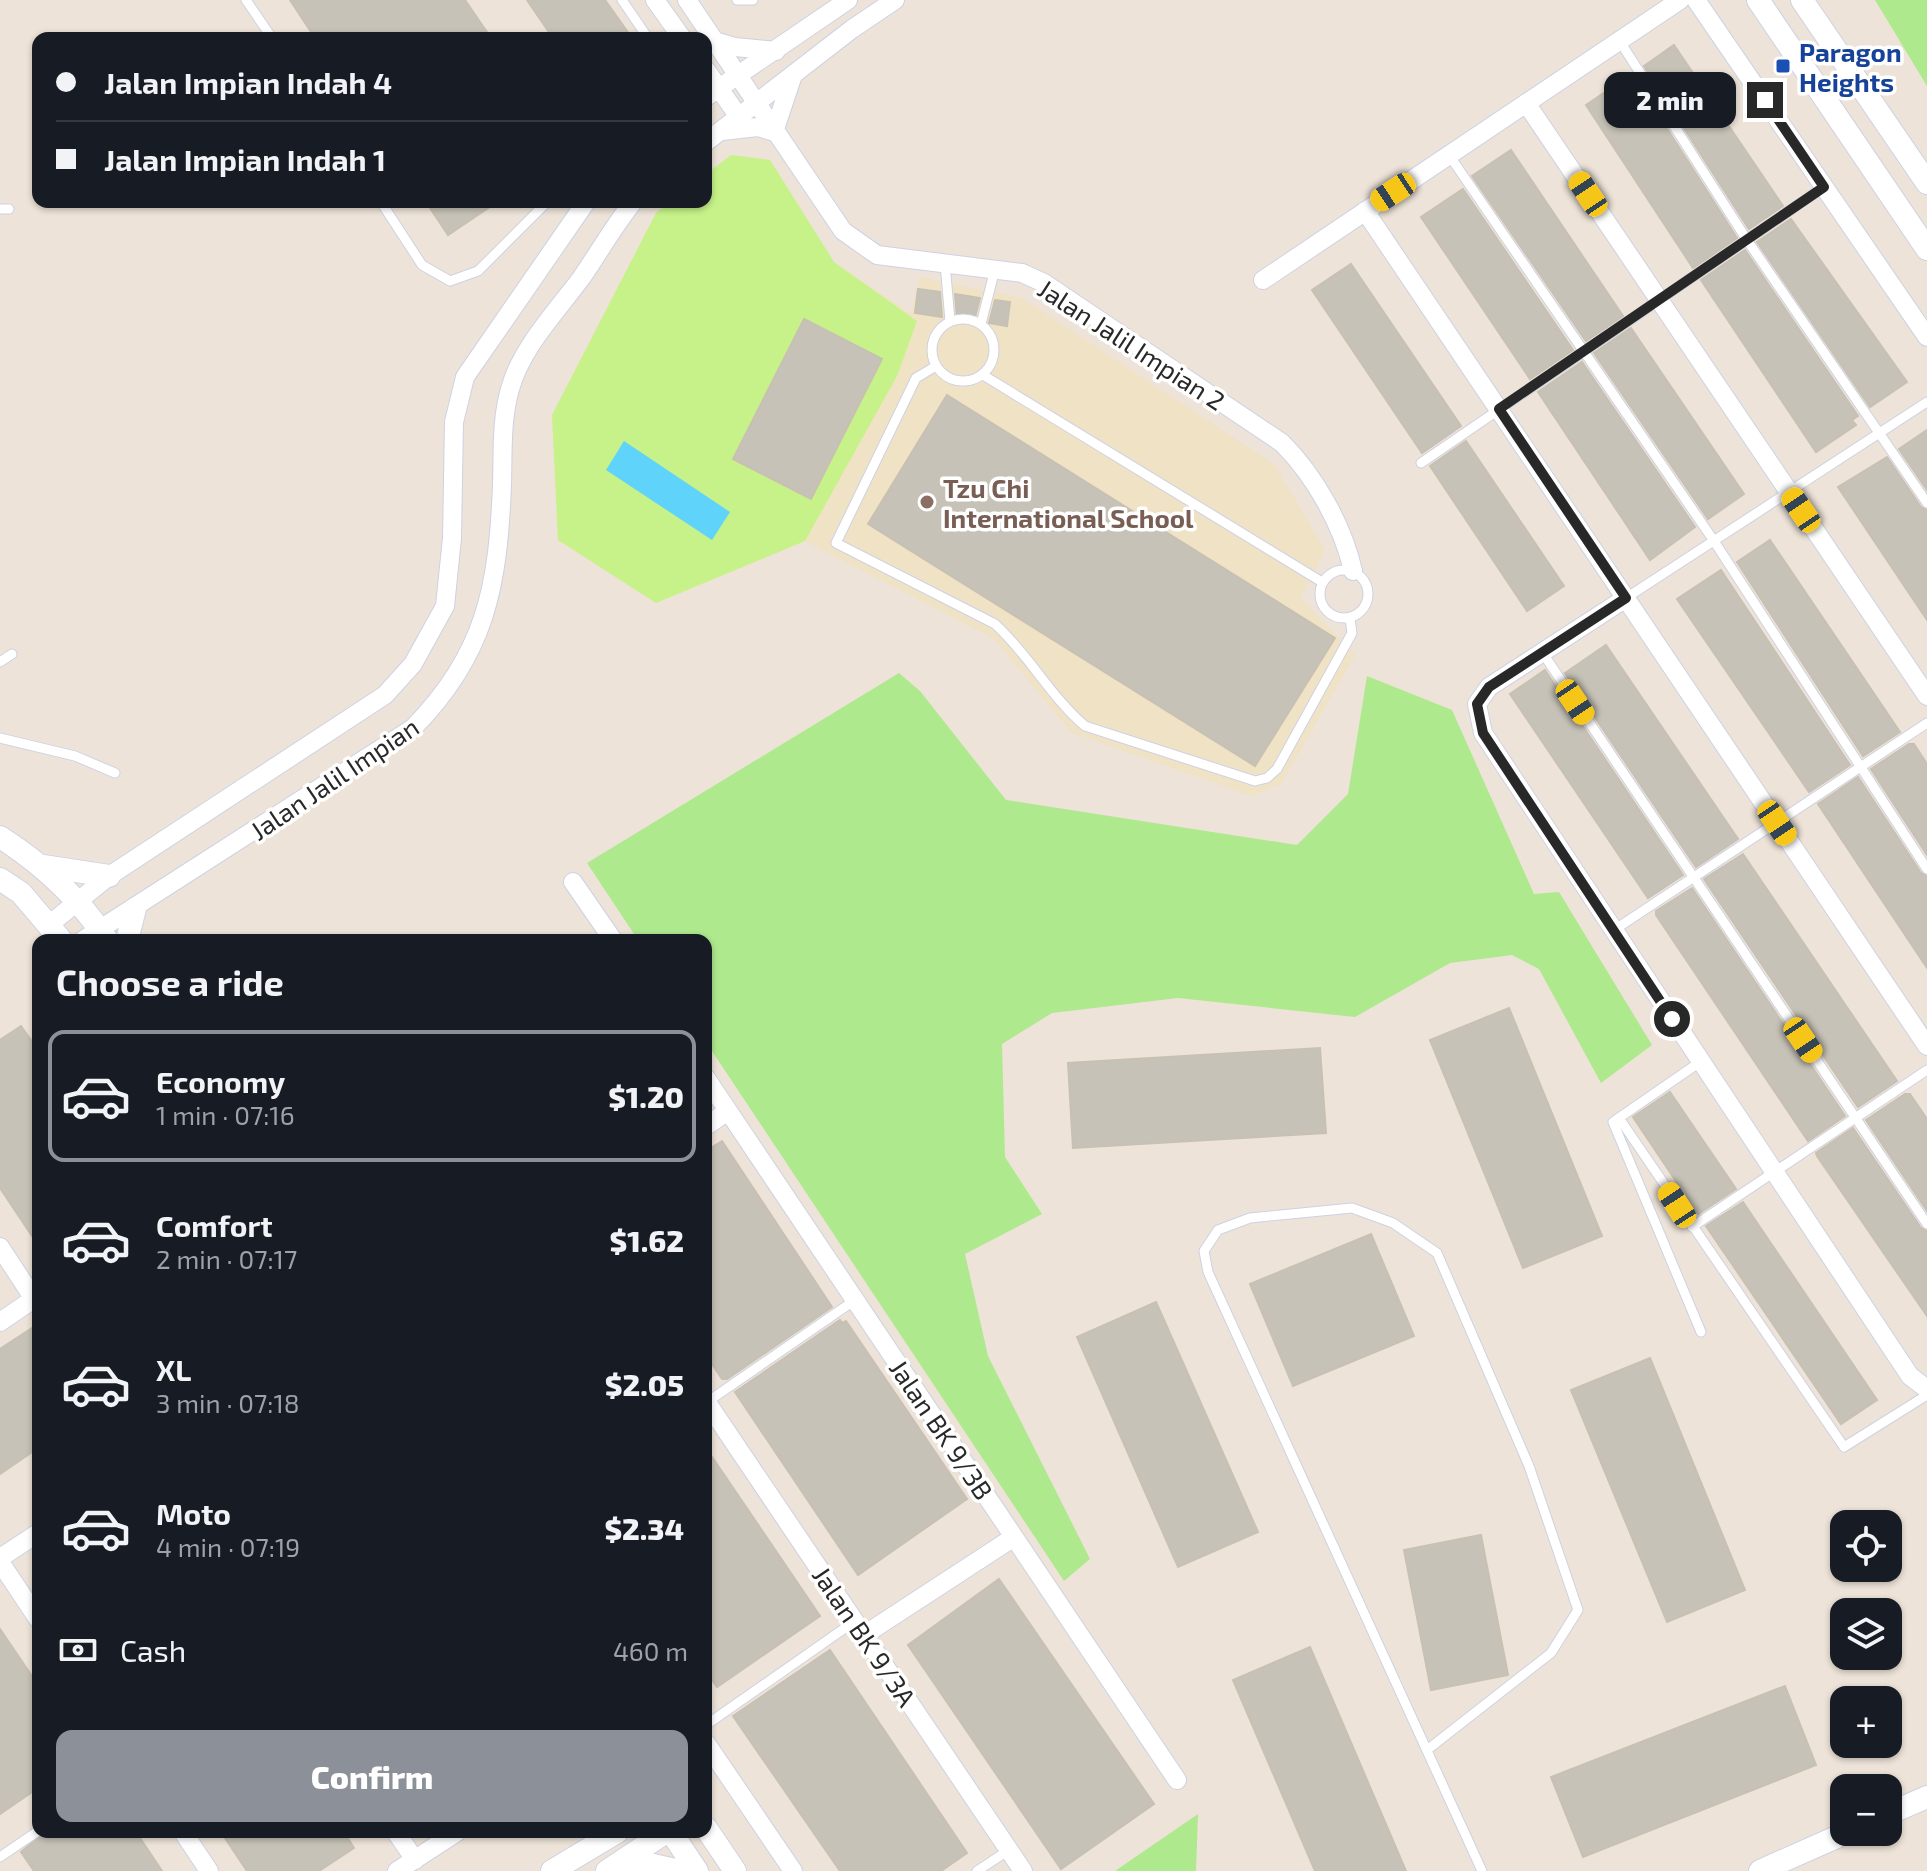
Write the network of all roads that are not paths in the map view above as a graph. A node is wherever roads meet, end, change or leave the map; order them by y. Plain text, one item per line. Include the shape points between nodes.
1 (246, 0) edge
2 (622, 0) edge
3 (655, 0) edge
4 (687, 0) edge
5 (737, 0) edge
6 (753, 0) edge
7 (848, 0) edge
8 (895, 0) edge
9 (1680, 0) edge
10 (1696, 0) edge
11 (1758, 0) edge
12 (1802, 0) edge
13 (268, 32) edge
14 (644, 32) edge
15 (678, 32) edge
16 (709, 32) edge
17 (712, 37) edge
18 (1619, 40) junction
19 (715, 41) junction
20 (776, 51) junction
21 (794, 75) junction
22 (739, 76) junction
23 (713, 93) edge
24 (1526, 103) junction
25 (756, 104) junction
26 (739, 117) junction
27 (722, 131) junction
28 (774, 132) junction
29 (712, 138) edge
30 (1449, 155) junction
31 (1927, 183) edge
32 (1824, 187) junction
33 (385, 208) edge
34 (541, 208) edge
35 (582, 208) edge
36 (629, 208) edge
37 (1365, 211) junction
38 (1747, 240) junction
39 (1927, 249) edge
40 (945, 263) junction
41 (995, 269) junction
42 (1263, 280) dead end
43 (1659, 300) junction
44 (950, 321) junction
45 (981, 324) junction
46 (1927, 337) edge
47 (1584, 351) junction
48 (936, 366) junction
49 (983, 375) junction
50 (1927, 402) edge
51 (1499, 409) junction
52 (1880, 433) junction
53 (1421, 463) dead end
54 (1789, 492) junction
55 (1927, 503) edge
56 (1714, 541) junction
57 (1353, 571) junction
58 (1322, 582) junction
59 (1626, 598) junction
60 (1350, 618) junction
61 (1542, 652) junction
62 (12, 654) dead end
63 (0, 662) edge
64 (1927, 696) edge
65 (1927, 723) edge
66 (0, 738) edge
67 (1860, 768) junction
68 (115, 773) dead end
69 (1777, 823) junction
70 (0, 837) edge
71 (42, 866) junction
72 (1927, 869) edge
73 (109, 876) junction
74 (1693, 878) junction
75 (0, 879) edge
76 (573, 882) dead end
77 (80, 900) junction
78 (135, 909) junction
79 (1614, 930) junction
80 (56, 932) edge
81 (95, 934) edge
82 (99, 934) edge
83 (129, 934) edge
84 (609, 934) edge
85 (1927, 1046) edge
86 (1700, 1062) junction
87 (1927, 1070) edge
88 (712, 1087) edge
89 (728, 1111) junction
90 (1619, 1118) junction
91 (1855, 1118) junction
92 (712, 1122) edge
93 (1773, 1172) junction
94 (1927, 1224) edge
95 (1692, 1227) junction
96 (0, 1247) edge
97 (32, 1292) edge
98 (855, 1300) junction
99 (32, 1301) edge
100 (0, 1322) edge
101 (1701, 1332) dead end
102 (1927, 1392) edge
103 (712, 1397) edge
104 (712, 1410) edge
105 (32, 1537) edge
106 (1014, 1537) junction
107 (0, 1560) edge
108 (32, 1610) edge
109 (859, 1628) junction
110 (712, 1721) edge
111 (1427, 1750) junction
112 (712, 1752) edge
113 (1177, 1780) dead end
114 (1927, 1797) edge
115 (1902, 1808) edge
116 (32, 1835) edge
117 (712, 1837) edge
118 (187, 1838) edge
119 (400, 1838) edge
120 (448, 1838) edge
121 (590, 1838) edge
122 (607, 1838) edge
123 (659, 1838) edge
124 (672, 1838) edge
125 (1830, 1840) edge
126 (1009, 1850) junction
127 (579, 1854) junction
128 (0, 1857) edge
129 (415, 1860) junction
130 (608, 1870) edge
131 (209, 1871) edge
132 (397, 1871) edge
133 (552, 1871) edge
134 (680, 1871) edge
135 (697, 1871) edge
136 (735, 1871) edge
137 (793, 1871) edge
138 (977, 1871) edge
139 (1023, 1871) edge
140 (1482, 1871) edge
141 (1760, 1871) edge

1 - 13 lane
2 - 14 lane
3 - 15 street
4 - 16 street, Jalan Jalil Impian 2
5 - 6 lane
7 - 20 street
8 - 21 street
9 - 18 street
10 - 32 street
11 - 39 street
12 - 31 street
17 - 19 street, Jalan Jalil Impian 2
18 - 24 street
18 - 38 lane
19 - 20 street
19 - 22 street, Jalan Jalil Impian 2
20 - 22 street
21 - 25 street
21 - 28 street
22 - 23 street
22 - 25 street, Jalan Jalil Impian 2
23 - 26 street
24 - 30 street
24 - 43 street
25 - 26 street
25 - 28 street, Jalan Jalil Impian 2
26 - 27 street
27 - 28 street via 758,127
27 - 29 street
28 - 40 street, Jalan Jalil Impian 2 via 843,231 877,255
30 - 37 street
30 - 47 lane
32 - 38 lane
32 - 46 street
33 - 34 lane via 422,265 450,281 478,271
35 - 73 street, Jalan Jalil Impian via 465,377 454,422 445,606 413,664 385,695
36 - 78 street, Jalan Jalil Impian via 524,356 510,386 491,600 442,699 413,728
37 - 42 street
37 - 51 street
38 - 43 lane
38 - 52 lane
40 - 41 street, Jalan Jalil Impian 2
40 - 44 lane
41 - 45 lane
41 - 57 street, Jalan Jalil Impian 2 via 1044,283 1282,443 1297,458 1346,540
43 - 47 lane
43 - 54 street
44 - 45 lane via 961,318
44 - 48 lane via 935,335
45 - 49 lane via 995,350
47 - 51 lane
47 - 56 lane
48 - 49 lane via 962,382
48 - 60 lane via 916,378 836,543 995,624 1085,726 1255,781 1267,778 1277,769 1352,633
49 - 58 lane
50 - 52 lane
51 - 53 lane
51 - 59 street
52 - 54 lane
52 - 55 lane
54 - 56 lane
54 - 64 street
56 - 59 lane
56 - 67 lane
57 - 58 lane via 1339,570
57 - 60 lane via 1365,581 1368,596 1363,610
58 - 60 lane via 1322,605 1334,616
59 - 61 street
59 - 69 street
61 - 74 lane
61 - 79 street via 1489,687 1477,704 1483,733
62 - 63 lane
65 - 67 lane
66 - 68 lane via 75,756
67 - 69 lane
67 - 72 lane
69 - 74 lane
69 - 85 street
70 - 71 street
71 - 73 street
71 - 77 street
73 - 77 street, Jalan Jalil Impian
74 - 79 lane
74 - 91 lane
75 - 80 street via 21,893
76 - 84 street
77 - 80 street, Jalan Jalil Impian
77 - 81 street
78 - 82 street, Jalan Jalil Impian
78 - 83 street
79 - 86 street
86 - 90 lane
86 - 93 street
87 - 91 lane
88 - 89 street, Jalan BK 9/3B
89 - 92 street
89 - 98 street, Jalan BK 9/3B
90 - 95 lane
90 - 101 lane via 1613,1122
91 - 93 lane
91 - 94 lane
93 - 95 lane
93 - 102 street via 1910,1376
95 - 102 lane via 1844,1447
96 - 97 street
98 - 103 lane
98 - 106 street, Jalan BK 9/3B
99 - 100 street
104 - 109 street, Jalan BK 9/3A
105 - 107 street
106 - 109 street
106 - 113 street, Jalan BK 9/3B
107 - 108 street
109 - 110 lane
109 - 126 street, Jalan BK 9/3A
111 - 111 lane via 1208,1272 1204,1251 1218,1230 1250,1218 1352,1208 1393,1223 1437,1253 1529,1466 1578,1610 1551,1653
111 - 140 lane
112 - 137 street
114 - 115 street
116 - 128 lane
117 - 136 street
118 - 131 street
119 - 129 street
120 - 129 street
121 - 127 street
122 - 127 street
123 - 130 street
124 - 135 street
125 - 141 street
126 - 138 lane
126 - 139 street, Jalan BK 9/3A
127 - 133 street
129 - 132 street
130 - 134 street via 644,1863

